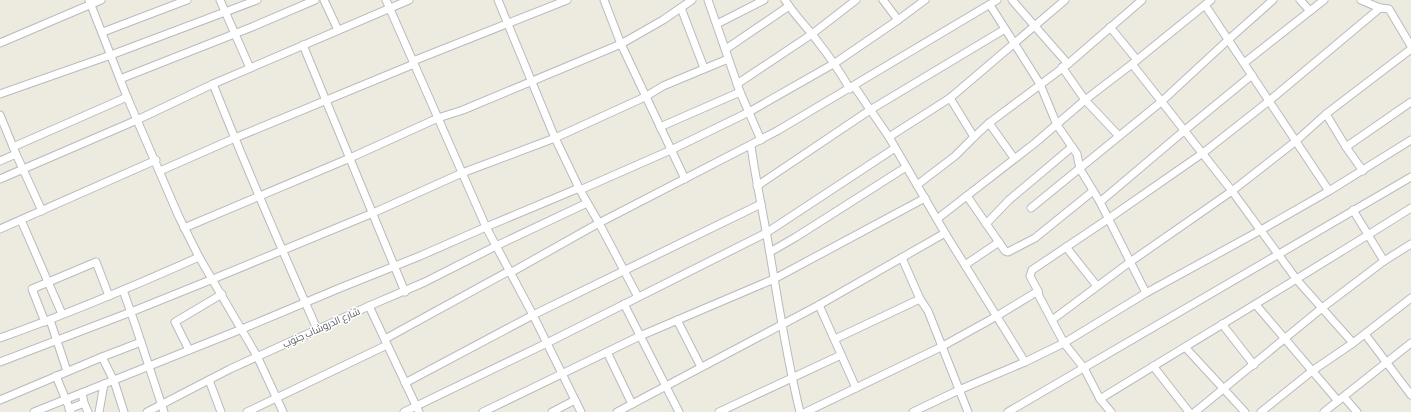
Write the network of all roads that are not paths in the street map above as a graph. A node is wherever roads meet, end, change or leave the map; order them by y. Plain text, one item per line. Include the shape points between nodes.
1 (101, 0) edge
2 (187, 0) edge
3 (220, 0) edge
4 (257, 0) edge
5 (315, 0) edge
6 (324, 0) edge
7 (386, 0) edge
8 (410, 0) edge
9 (498, 0) edge
10 (567, 0) edge
11 (604, 0) edge
12 (692, 0) edge
13 (708, 0) edge
14 (764, 0) edge
15 (856, 0) edge
16 (883, 0) edge
17 (925, 0) edge
18 (997, 0) edge
19 (1012, 0) edge
20 (1066, 0) edge
21 (1142, 0) edge
22 (1273, 0) edge
23 (1300, 0) edge
24 (1324, 0) edge
25 (1361, 0) edge
26 (90, 2) edge
27 (787, 3) edge
28 (1208, 3) edge
29 (990, 5) junction
30 (390, 8) junction
31 (680, 8) junction
32 (1380, 8) junction
33 (1310, 11) junction
34 (226, 12) junction
35 (898, 20) junction
36 (508, 24) junction
37 (717, 24) junction
38 (1036, 25) junction
39 (1110, 27) junction
40 (1004, 29) junction
41 (338, 30) junction
42 (102, 32) junction
43 (236, 34) junction
44 (812, 34) junction
45 (1228, 40) junction
46 (0, 43) edge
47 (620, 44) junction
48 (1015, 44) junction
49 (303, 45) junction
50 (1411, 46) edge
51 (726, 49) junction
52 (1411, 49) edge
53 (111, 55) junction
54 (728, 59) junction
55 (413, 62) junction
56 (1135, 62) junction
57 (835, 63) junction
58 (1244, 63) junction
59 (1065, 66) junction
60 (250, 68) junction
61 (704, 68) junction
62 (1252, 76) junction
63 (120, 79) junction
64 (531, 80) junction
65 (213, 84) junction
66 (1040, 84) junction
67 (852, 87) junction
68 (738, 88) junction
69 (0, 94) edge
70 (127, 97) junction
71 (645, 97) junction
72 (950, 98) junction
73 (1084, 100) junction
74 (1269, 100) junction
75 (326, 101) junction
76 (1162, 102) junction
77 (1411, 102) edge
78 (870, 110) junction
79 (749, 112) junction
80 (1326, 114) junction
81 (0, 115) edge
82 (438, 118) junction
83 (137, 120) junction
84 (989, 123) junction
85 (1057, 125) junction
86 (660, 127) junction
87 (1185, 130) junction
88 (974, 136) junction
89 (1119, 136) junction
90 (889, 137) junction
91 (235, 138) junction
92 (555, 138) junction
93 (761, 140) junction
94 (1411, 140) edge
95 (1296, 141) junction
96 (751, 146) junction
97 (1072, 147) junction
98 (1346, 147) junction
99 (895, 148) junction
100 (671, 150) junction
101 (15, 151) junction
102 (1203, 153) junction
103 (350, 158) junction
104 (1014, 158) junction
105 (156, 160) junction
106 (0, 161) edge
107 (906, 167) junction
108 (23, 169) junction
109 (1080, 169) junction
110 (160, 171) junction
111 (1363, 171) junction
112 (462, 173) junction
113 (1411, 177) edge
114 (0, 178) edge
115 (685, 179) junction
116 (917, 185) junction
117 (757, 186) junction
118 (579, 189) junction
119 (1093, 191) junction
120 (1232, 191) junction
121 (1329, 191) junction
122 (260, 196) junction
123 (966, 196) junction
124 (925, 198) junction
125 (1100, 202) junction
126 (587, 203) junction
127 (761, 204) junction
128 (1031, 208) dead end
129 (1411, 208) edge
130 (1353, 210) junction
131 (42, 211) junction
132 (373, 213) junction
133 (937, 219) junction
134 (1108, 219) junction
135 (21, 220) junction
136 (599, 223) junction
137 (986, 224) junction
138 (486, 227) junction
139 (184, 228) junction
140 (0, 229) edge
141 (1261, 230) junction
142 (766, 233) junction
143 (945, 233) junction
144 (1368, 235) junction
145 (999, 242) junction
146 (1411, 244) edge
147 (496, 246) junction
148 (1066, 247) junction
149 (282, 250) junction
150 (770, 252) junction
151 (1278, 254) junction
152 (199, 257) junction
153 (902, 258) junction
154 (1384, 261) junction
155 (1130, 262) junction
156 (965, 265) junction
157 (395, 267) junction
158 (624, 270) junction
159 (510, 272) junction
160 (213, 279) junction
161 (774, 279) junction
162 (1297, 280) junction
163 (49, 282) junction
164 (1097, 286) junction
165 (123, 290) junction
166 (405, 292) junction
167 (1038, 292) junction
168 (1146, 293) junction
169 (222, 294) junction
170 (109, 296) junction
171 (638, 297) junction
172 (1411, 298) edge
173 (920, 299) junction
174 (305, 302) junction
175 (624, 304) junction
176 (1256, 304) junction
177 (819, 305) junction
178 (368, 306) junction
179 (1322, 308) junction
180 (131, 312) junction
181 (62, 314) junction
182 (533, 315) junction
183 (997, 316) junction
184 (677, 320) junction
185 (1052, 320) junction
186 (47, 321) junction
187 (782, 324) junction
188 (1222, 324) junction
189 (242, 329) junction
190 (317, 329) junction
191 (1365, 334) junction
192 (640, 336) junction
193 (0, 338) edge
194 (835, 339) junction
195 (1286, 339) junction
196 (56, 340) junction
197 (142, 342) junction
198 (386, 342) junction
199 (547, 343) junction
200 (1353, 343) junction
201 (1411, 343) edge
202 (1064, 344) junction
203 (941, 347) junction
204 (1186, 347) junction
205 (189, 350) junction
206 (607, 352) junction
207 (841, 354) junction
208 (257, 356) junction
209 (102, 357) junction
210 (0, 362) edge
211 (1025, 362) junction
212 (1386, 363) junction
213 (1254, 365) junction
214 (1153, 366) junction
215 (149, 367) junction
216 (701, 367) junction
217 (1084, 368) junction
218 (67, 371) junction
219 (1312, 371) junction
220 (563, 374) junction
221 (56, 376) junction
222 (791, 378) junction
223 (209, 380) junction
224 (114, 381) junction
225 (405, 383) junction
226 (104, 384) junction
227 (666, 386) junction
228 (856, 388) junction
229 (1223, 388) junction
230 (959, 390) junction
231 (82, 393) junction
232 (1411, 395) edge
233 (276, 398) junction
234 (1100, 399) junction
235 (1341, 399) junction
236 (0, 400) edge
237 (65, 400) junction
238 (575, 400) junction
239 (84, 403) junction
240 (632, 404) junction
241 (497, 405) junction
242 (162, 409) edge
243 (417, 409) edge
244 (70, 410) edge
245 (1109, 411) edge
246 (34, 412) edge
247 (88, 412) edge
248 (99, 412) edge
249 (124, 412) edge
250 (147, 412) edge
251 (221, 412) edge
252 (247, 412) edge
253 (283, 412) edge
254 (404, 412) edge
255 (484, 412) edge
256 (501, 412) edge
257 (552, 412) edge
258 (581, 412) edge
259 (618, 412) edge
260 (679, 412) edge
261 (719, 412) edge
262 (800, 412) edge
263 (806, 412) edge
264 (913, 412) edge
265 (968, 412) edge
266 (1008, 412) edge
267 (1189, 412) edge
268 (1195, 412) edge
269 (1245, 412) edge
270 (1262, 412) edge
271 (1324, 412) edge
272 (1357, 412) edge

1 - 26 street
2 - 42 street
3 - 34 street
4 - 34 street
5 - 43 street
6 - 41 street
7 - 30 street
8 - 30 street
9 - 36 street
10 - 36 street
11 - 47 street
12 - 31 street
13 - 37 street
14 - 37 street
15 - 44 street
16 - 35 street
17 - 35 street
18 - 29 street
19 - 38 street
20 - 38 street
21 - 39 street
22 - 45 street
23 - 33 street
24 - 33 street
25 - 32 street
26 - 42 street
26 - 46 street
27 - 44 street
27 - 51 street
28 - 45 street
28 - 56 street
29 - 40 street
29 - 67 street
30 - 41 street
30 - 55 street
31 - 47 street
31 - 61 street
32 - 50 street via 1389,9
32 - 74 street
33 - 58 street
34 - 43 street
34 - 53 street
35 - 57 street
36 - 55 street
36 - 64 street
37 - 51 street
38 - 48 street
38 - 59 street
39 - 56 street
39 - 59 street
40 - 48 street
40 - 78 street
41 - 49 street
42 - 53 street
43 - 60 street
43 - 63 street
44 - 57 street
44 - 68 street
45 - 58 street
45 - 76 street
47 - 64 street
47 - 71 street
48 - 66 street
48 - 72 street
49 - 60 street
49 - 75 street
51 - 54 street
52 - 80 street
53 - 63 street
53 - 69 street
54 - 61 street
54 - 68 street
55 - 75 street
55 - 82 street
56 - 73 street
56 - 76 street
57 - 67 street
57 - 79 street
58 - 62 street
59 - 66 street
59 - 73 street
60 - 65 street
61 - 71 street
62 - 74 street
62 - 87 street
63 - 70 street
64 - 82 street via 463,110
64 - 92 street
65 - 83 street
65 - 91 street
66 - 84 street
66 - 85 street
67 - 78 street
67 - 93 street
68 - 79 street
68 - 86 street
70 - 83 street
70 - 101 street
71 - 86 street
71 - 92 street
72 - 88 street
72 - 90 street
73 - 85 street
73 - 89 street
74 - 95 street
74 - 102 street
75 - 91 street
75 - 103 street
76 - 87 street
76 - 89 street
77 - 98 street
78 - 90 street
78 - 117 street
79 - 93 street
79 - 100 street
80 - 95 street
80 - 98 street
81 - 101 street
82 - 103 street
82 - 112 street
83 - 105 street
83 - 108 street
84 - 88 street
84 - 104 street
85 - 97 street
85 - 104 street
86 - 100 street
87 - 102 street
87 - 125 street
88 - 116 street via 955,156
89 - 109 street
90 - 99 street
91 - 110 street
91 - 122 street
92 - 112 street
92 - 118 street
93 - 96 street
94 - 111 street
95 - 120 street
95 - 121 street
96 - 115 street
96 - 117 street
97 - 109 street via 1077,154
97 - 137 street via 1009,200
98 - 111 street
99 - 107 street
99 - 142 street
100 - 115 street
100 - 118 street
101 - 106 street
101 - 108 street
102 - 120 street
102 - 134 street
103 - 122 street
103 - 132 street
104 - 123 street
105 - 110 street
105 - 131 street
107 - 116 street
107 - 150 street
108 - 114 street
108 - 131 street
109 - 119 street
109 - 128 street
110 - 139 street
111 - 121 street
112 - 132 street
112 - 138 street
113 - 130 street
115 - 136 street
116 - 124 street
117 - 127 street
118 - 126 street
118 - 138 street
119 - 125 street
119 - 145 street via 1035,238 1008,252
120 - 141 street
120 - 155 street
121 - 141 street
122 - 139 street
122 - 149 street
123 - 133 street
123 - 137 street
124 - 133 street
124 - 161 street
125 - 134 street
126 - 136 street
126 - 147 street, شارع الدروشاب جنوب
127 - 142 street
127 - 158 street
129 - 144 street
130 - 144 street
130 - 151 street
131 - 135 street
132 - 149 street
132 - 157 street
133 - 143 street
134 - 148 street
134 - 155 street
135 - 140 street
135 - 163 street
136 - 158 street
136 - 159 street
137 - 145 street
138 - 147 street
138 - 157 street
139 - 152 street
141 - 151 street
141 - 168 street
142 - 150 street
142 - 171 street
143 - 153 street
143 - 156 street
144 - 154 street
144 - 162 street
145 - 156 street
146 - 154 street
147 - 159 street
147 - 166 street, شارع الدروشاب جنوب
148 - 164 street
148 - 167 street via 1032,270 1030,276
149 - 160 street
149 - 174 street
150 - 161 street
151 - 162 street
151 - 217 street
152 - 160 street
152 - 165 street
153 - 173 street
153 - 177 street
154 - 179 street
155 - 164 street
155 - 168 street
156 - 183 street
157 - 166 street
157 - 174 street
158 - 171 street
158 - 182 street
159 - 182 street
159 - 198 street
160 - 169 street
160 - 180 street
161 - 184 street
161 - 187 street
162 - 176 street
162 - 179 street
163 - 170 street via 96,262
163 - 181 street
163 - 186 street via 32,289
164 - 185 street
165 - 170 street
165 - 180 street
166 - 178 street, شارع الدروشاب جنوب
167 - 183 street
167 - 185 street
168 - 202 street
169 - 189 street
169 - 205 street via 175,322
170 - 181 street
171 - 175 street
172 - 191 street
173 - 194 street
173 - 203 street via 928,311
174 - 189 street
174 - 190 street
175 - 192 street
175 - 199 street
176 - 188 street
176 - 195 street
177 - 187 street
177 - 194 street
178 - 190 street, شارع الدروشاب جنوب
178 - 198 street
179 - 195 street
179 - 200 street
180 - 196 street
180 - 197 street
181 - 186 street
182 - 199 street
182 - 225 street
183 - 203 street
183 - 211 street
184 - 192 street
184 - 216 street
185 - 202 street
186 - 193 street
186 - 196 street
187 - 216 street
187 - 222 street
188 - 204 street
188 - 213 street
189 - 205 street
189 - 208 street
190 - 208 street, شارع الدروشاب جنوب
191 - 200 street
191 - 212 street
192 - 206 street
192 - 227 street
194 - 207 street
195 - 213 street
195 - 219 street
196 - 210 street
196 - 218 street
197 - 209 street
197 - 215 street
198 - 225 street
198 - 233 street
199 - 220 street
199 - 243 street
200 - 219 street
201 - 212 street
202 - 211 street
202 - 217 street
203 - 228 street
203 - 230 street
204 - 214 street
204 - 229 street
205 - 215 street
206 - 220 street
206 - 240 street
207 - 222 street
207 - 228 street
208 - 223 street, شارع الدروشاب جنوب
208 - 233 street
209 - 218 street
209 - 224 street
211 - 230 street
212 - 232 street
212 - 235 street
213 - 229 street
214 - 234 street
214 - 267 street
215 - 224 street
215 - 242 street
216 - 227 street
217 - 234 street
217 - 266 street
218 - 221 street
219 - 235 street
219 - 270 street
220 - 238 street
220 - 241 street
221 - 236 street
221 - 237 street
222 - 261 street
222 - 262 street
223 - 242 street, شارع الدروشاب جنوب
223 - 251 street
224 - 226 street
224 - 249 street
225 - 243 street
226 - 231 street
226 - 248 street
227 - 240 street
227 - 260 street
228 - 263 street
229 - 268 street
229 - 269 street
230 - 264 street
230 - 265 street
231 - 237 street
231 - 239 street
233 - 252 street
233 - 253 street
234 - 245 street
235 - 271 street
235 - 272 street
237 - 244 street
237 - 246 street
238 - 257 street
238 - 258 street
239 - 244 street
239 - 247 street
240 - 259 street
241 - 255 street
241 - 256 street
242 - 250 street, شارع الدروشاب جنوب
243 - 254 street

